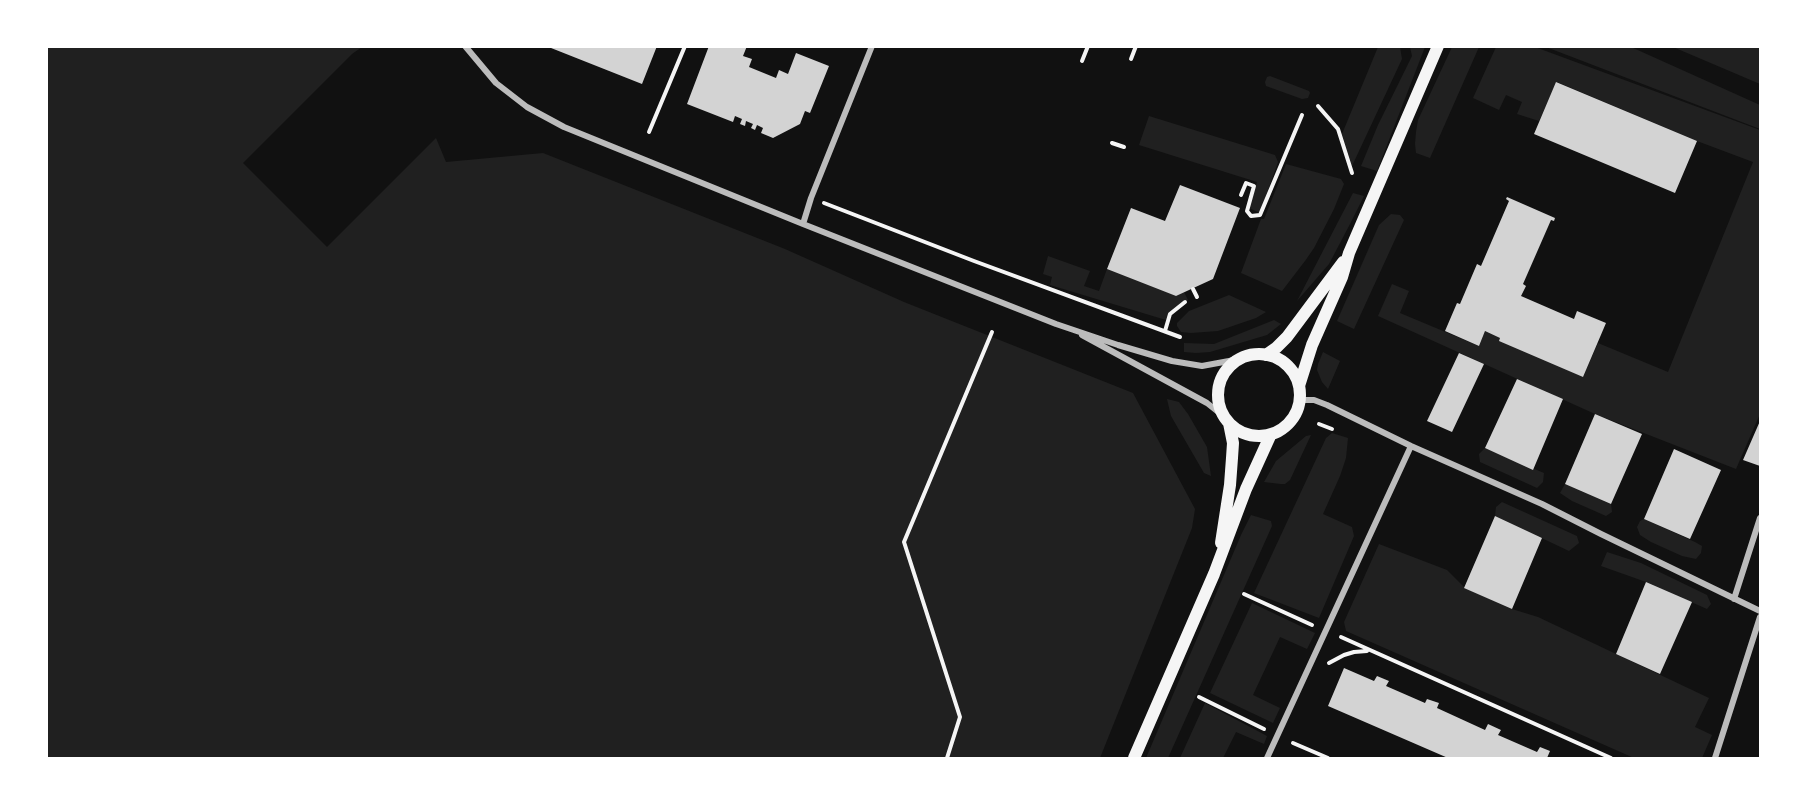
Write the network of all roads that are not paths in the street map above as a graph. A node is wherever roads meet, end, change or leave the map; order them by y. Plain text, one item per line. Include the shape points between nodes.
1 (465, 46) edge
2 (872, 46) edge
3 (1438, 46) edge
4 (803, 224) junction
5 (1349, 253) junction
6 (1056, 324) junction
7 (1266, 355) junction
8 (1244, 356) junction
9 (1299, 386) junction
10 (1300, 400) junction
11 (1225, 419) junction
12 (1271, 434) junction
13 (1411, 446) junction
14 (1761, 518) edge
15 (1214, 574) junction
16 (1734, 599) junction
17 (1761, 611) edge
18 (1761, 617) edge
19 (1134, 759) edge
20 (1267, 759) edge
21 (1715, 759) edge

1 - 4 street via 496,83 564,127
2 - 4 street
3 - 5 main road
4 - 6 street
5 - 7 main road via 1287,337
5 - 9 main road
6 - 8 street via 1183,363 1202,366
6 - 11 street via 1207,403
7 - 8 main road
7 - 9 main road via 1284,362
8 - 11 main road via 1232,363 1219,382 1218,402
9 - 10 main road
10 - 12 main road via 1287,425
10 - 13 street via 1327,405
11 - 12 main road via 1243,434
11 - 15 main road via 1233,443 1231,478
12 - 15 main road
13 - 16 street via 1542,504
13 - 20 street
14 - 16 street
15 - 19 main road
16 - 17 street
18 - 21 street

